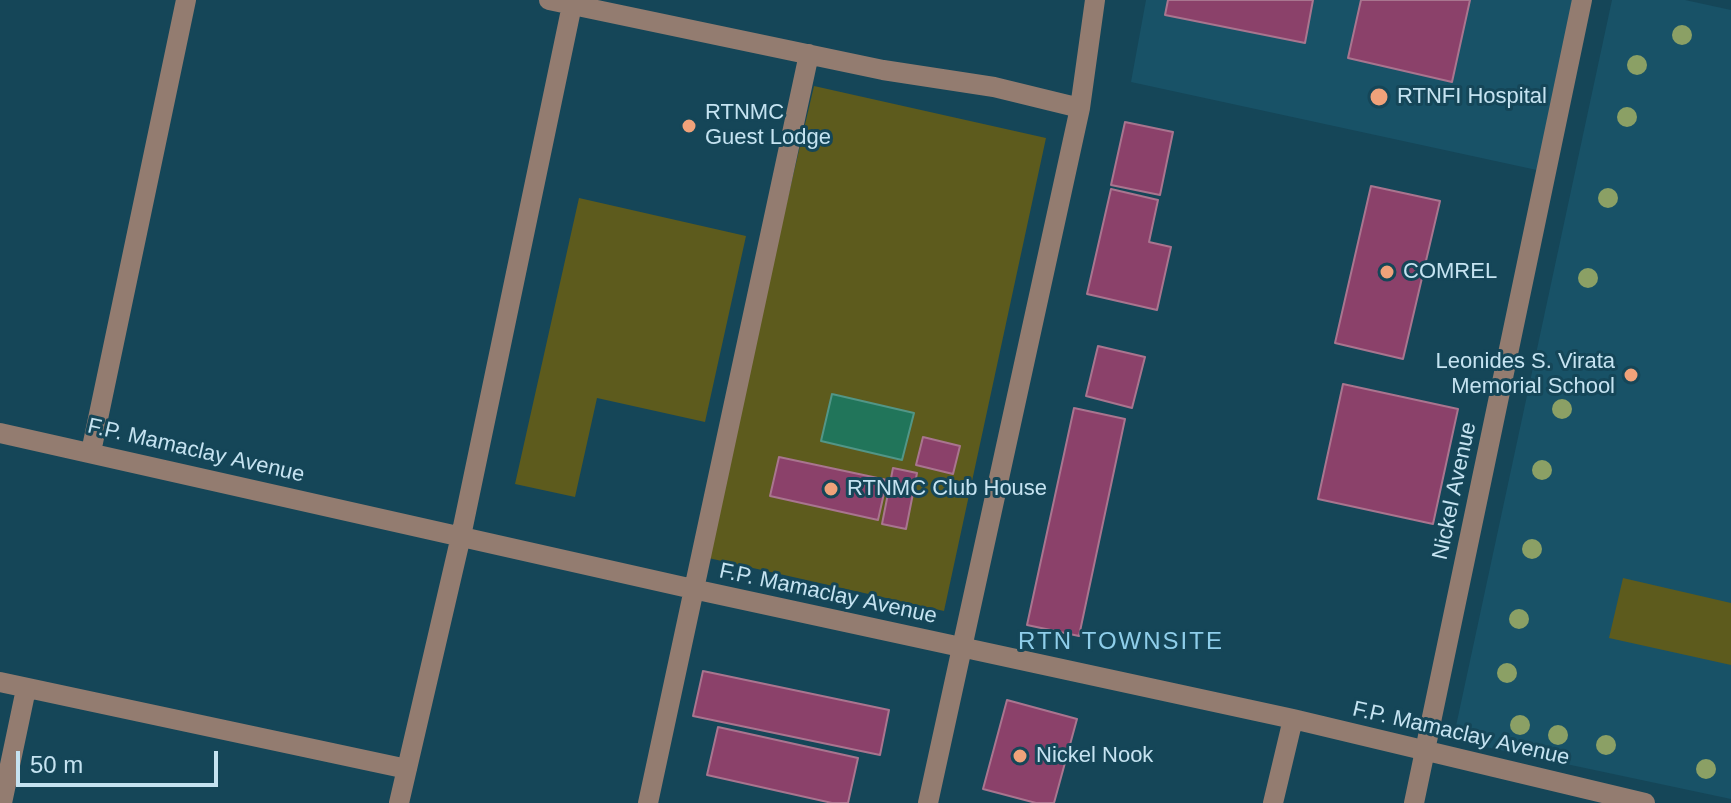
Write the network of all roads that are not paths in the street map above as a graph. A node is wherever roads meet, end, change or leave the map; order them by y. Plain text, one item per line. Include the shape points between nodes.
1 (186, 0) edge
2 (549, 0) edge
3 (1095, 0) edge
4 (1582, 0) edge
5 (572, 5) junction
6 (809, 54) junction
7 (1080, 108) junction
8 (0, 433) edge
9 (91, 452) junction
10 (461, 536) junction
11 (693, 589) junction
12 (962, 647) junction
13 (0, 682) edge
14 (26, 689) junction
15 (1293, 719) junction
16 (1425, 749) junction
17 (407, 769) junction
18 (2, 803) edge
19 (399, 803) edge
20 (648, 803) edge
21 (928, 803) edge
22 (1273, 803) edge
23 (1414, 803) edge
24 (1645, 803) edge

1 - 9 street
2 - 5 street
3 - 7 street
4 - 16 street, Nickel Avenue
5 - 6 street
5 - 10 street
6 - 7 street
6 - 11 street
7 - 12 street
8 - 9 street, F.P. Mamaclay Avenue
9 - 10 street, F.P. Mamaclay Avenue
10 - 11 street, F.P. Mamaclay Avenue
10 - 17 street
11 - 12 street, F.P. Mamaclay Avenue
11 - 20 street
12 - 15 street, F.P. Mamaclay Avenue
12 - 21 street
13 - 14 street
14 - 17 street
14 - 18 street
15 - 16 street, F.P. Mamaclay Avenue
15 - 22 street
16 - 23 street, Nickel Avenue
16 - 24 street, F.P. Mamaclay Avenue
17 - 19 street

